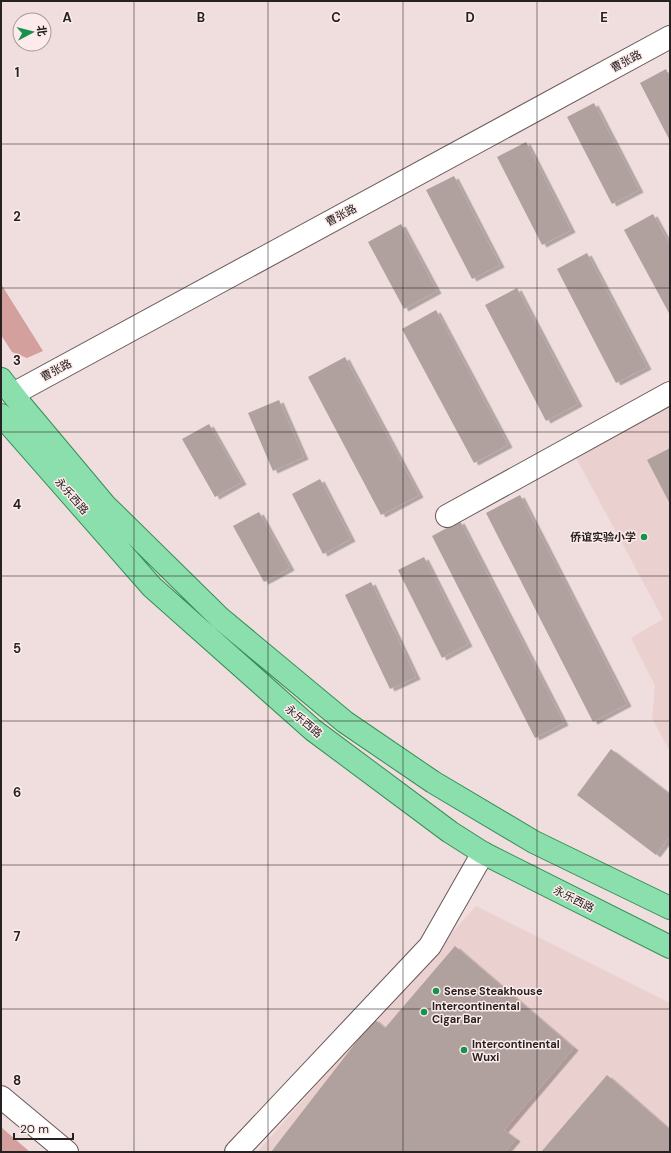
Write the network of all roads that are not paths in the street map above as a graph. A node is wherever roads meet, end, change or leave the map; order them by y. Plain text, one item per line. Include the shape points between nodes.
1 (670, 37) edge
2 (7, 387) edge
3 (670, 393) edge
4 (1, 415) edge
5 (447, 516) dead end
6 (483, 853) junction
7 (670, 908) edge
8 (670, 947) edge
9 (1, 1097) edge
10 (67, 1152) edge
11 (236, 1152) edge

1 - 2 street, 曹张路
2 - 7 main road, 永乐西路 via 105,505 220,618 345,722 432,782 534,842
3 - 5 street
4 - 6 main road, 永乐西路 via 152,587 313,730 450,832
6 - 8 main road, 永乐西路
6 - 11 street via 430,946
9 - 10 street

